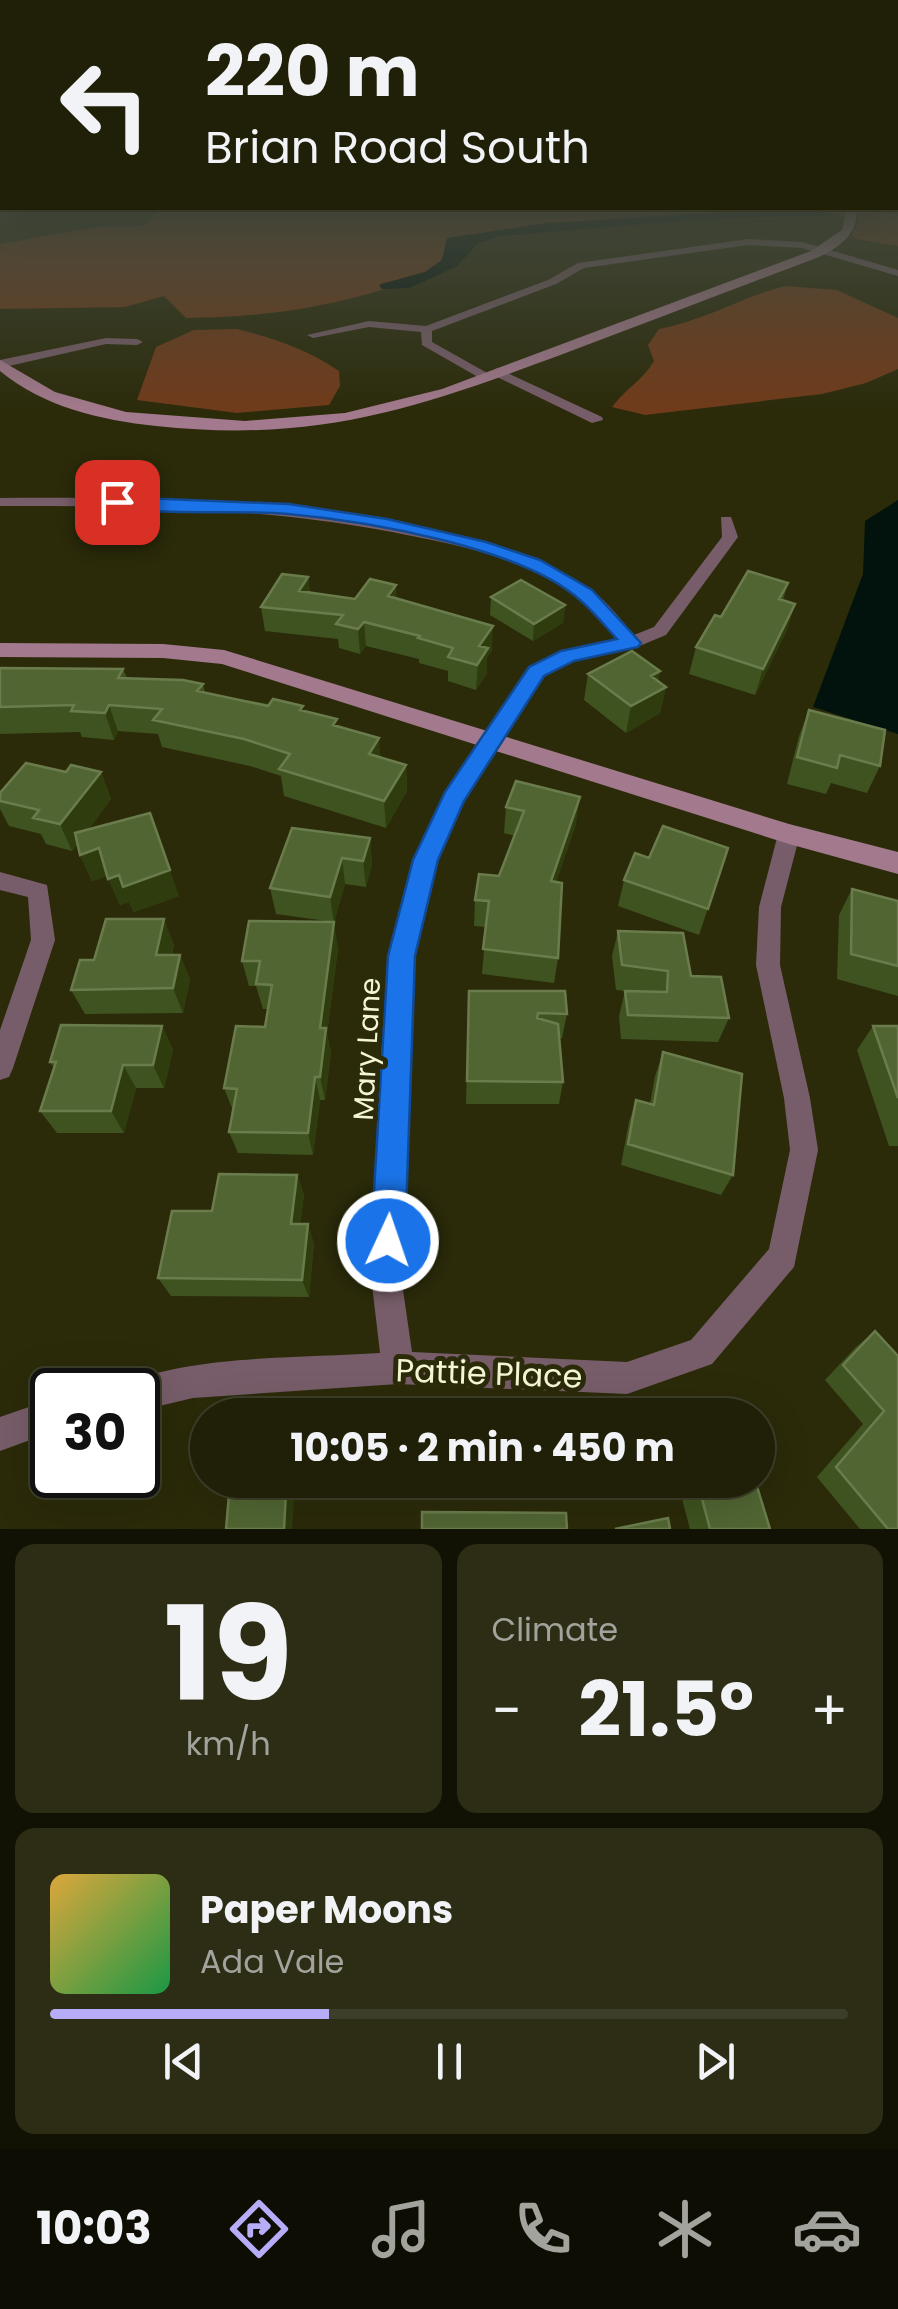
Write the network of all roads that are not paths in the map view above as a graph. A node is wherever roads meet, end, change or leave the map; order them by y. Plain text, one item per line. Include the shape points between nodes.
1 (576, 270) edge
2 (770, 270) edge
3 (427, 329) junction
4 (313, 335) dead end
5 (137, 342) dead end
6 (0, 364) edge
7 (492, 374) junction
8 (597, 420) dead end
9 (0, 502) edge
10 (726, 520) dead end
11 (631, 643) junction
12 (0, 650) edge
13 (492, 738) junction
14 (790, 834) junction
15 (898, 863) edge
16 (0, 881) edge
17 (0, 1068) edge
18 (398, 1368) junction
19 (160, 1390) edge
20 (30, 1424) edge
21 (0, 1434) edge

1 - 3 street
2 - 7 street
3 - 4 street via 369,324
3 - 7 street via 426,343 434,351
5 - 6 street via 106,341
6 - 7 street via 39,392 94,411 220,425 360,414
7 - 8 street
9 - 11 street via 191,502 387,524 533,564 586,594
10 - 11 street, Mary Lane via 730,536 672,617 660,631
11 - 13 street, Mary Lane via 568,656 537,672
12 - 13 street via 224,658
13 - 14 street
13 - 18 street, Mary Lane via 453,798 426,860 402,956 386,1276
14 - 15 street
14 - 18 street, Pattie Place via 770,907 768,966 804,1150 783,1256 700,1352 627,1378
16 - 17 street via 40,892 43,940
18 - 19 street, Pattie Place
20 - 21 street

